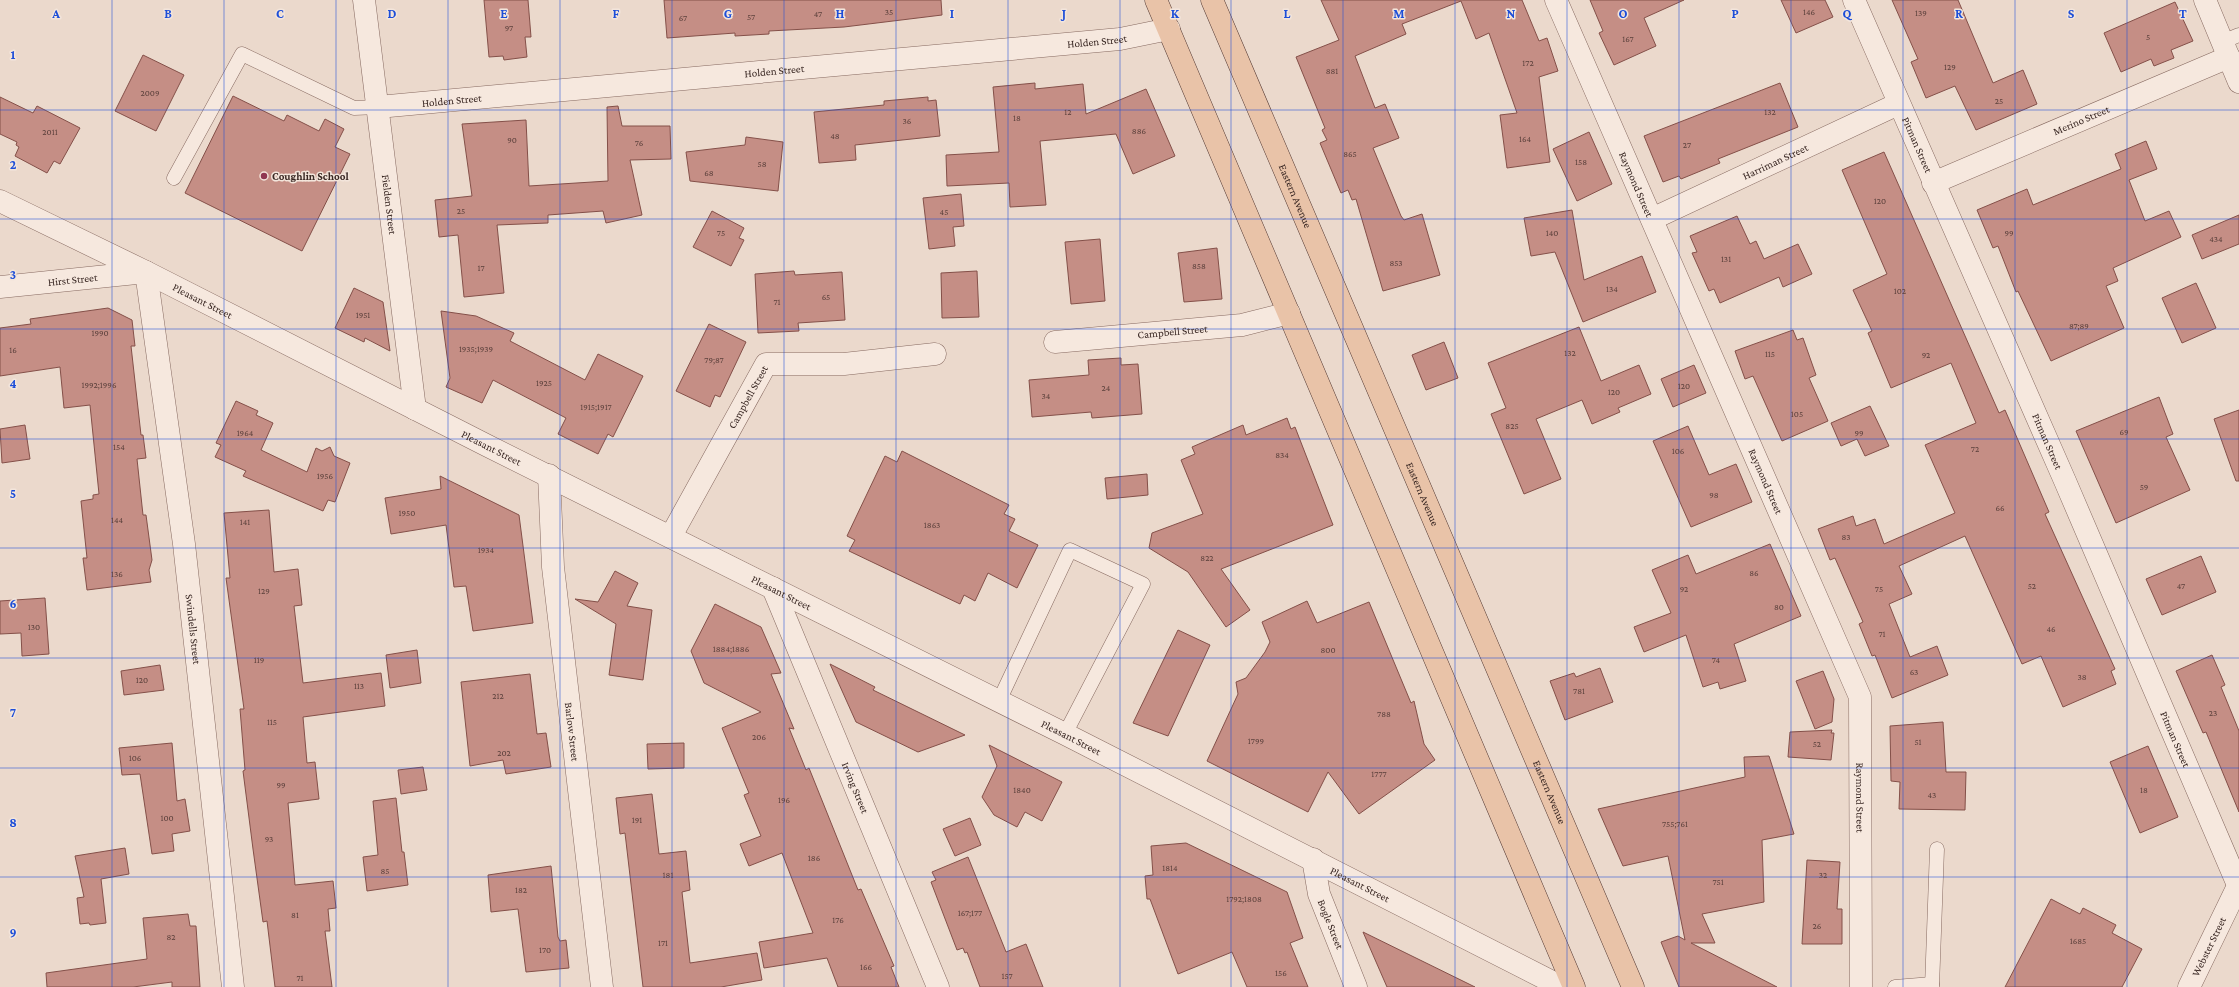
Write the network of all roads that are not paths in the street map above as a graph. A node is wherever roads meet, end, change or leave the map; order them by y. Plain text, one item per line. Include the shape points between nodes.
1 (364, 0) edge
2 (1156, 0) edge
3 (1212, 0) edge
4 (1556, 0) edge
5 (1854, 0) edge
6 (2205, 0) edge
7 (1169, 29) junction
8 (2230, 45) edge
9 (2239, 82) edge
10 (1898, 104) junction
11 (378, 106) junction
12 (174, 178) dead end
13 (1933, 183) junction
14 (0, 201) edge
15 (1652, 219) junction
16 (146, 272) junction
17 (0, 287) edge
18 (1288, 313) junction
19 (1055, 342) dead end
20 (934, 354) dead end
21 (415, 409) junction
22 (548, 475) junction
23 (671, 536) junction
24 (773, 588) junction
25 (999, 701) junction
26 (1065, 734) junction
27 (1937, 849) dead end
28 (1313, 859) junction
29 (2239, 884) edge
30 (1932, 986) edge
31 (233, 987) edge
32 (602, 987) edge
33 (938, 987) edge
34 (1356, 987) edge
35 (1562, 987) edge
36 (1574, 987) edge
37 (1633, 987) edge
38 (1861, 987) edge
39 (1896, 987) edge
40 (2189, 987) edge

1 - 11 street, Fielden Street
2 - 7 main road
3 - 37 main road, Eastern Avenue
4 - 15 street, Raymond Street
5 - 10 street, Pitman Street
6 - 8 street
7 - 11 street, Holden Street via 1120,39
7 - 18 main road
8 - 9 street
8 - 13 street, Merino Street
10 - 13 street, Pitman Street
10 - 15 street, Harriman Street
11 - 12 lane via 354,108 242,54
11 - 21 street, Fielden Street
13 - 29 street, Pitman Street via 2066,481
14 - 16 street, Pleasant Street
15 - 38 street, Raymond Street via 1860,697
16 - 17 street, Hirst Street
16 - 21 street, Pleasant Street
16 - 31 street, Swindells Street via 184,544
18 - 19 street, Campbell Street via 1250,324
18 - 36 main road
20 - 23 street, Campbell Street via 844,364 766,364
21 - 22 street, Pleasant Street
22 - 23 street, Pleasant Street
22 - 32 street, Barlow Street via 553,567
23 - 24 street, Pleasant Street
24 - 25 street, Pleasant Street
24 - 33 street, Irving Street
25 - 26 street, Pleasant Street
25 - 26 lane via 1070,550 1143,584
26 - 28 street, Pleasant Street
27 - 30 lane
28 - 34 street, Bogle Street via 1325,910
28 - 35 street, Pleasant Street
29 - 40 street, Webster Street
30 - 39 lane

